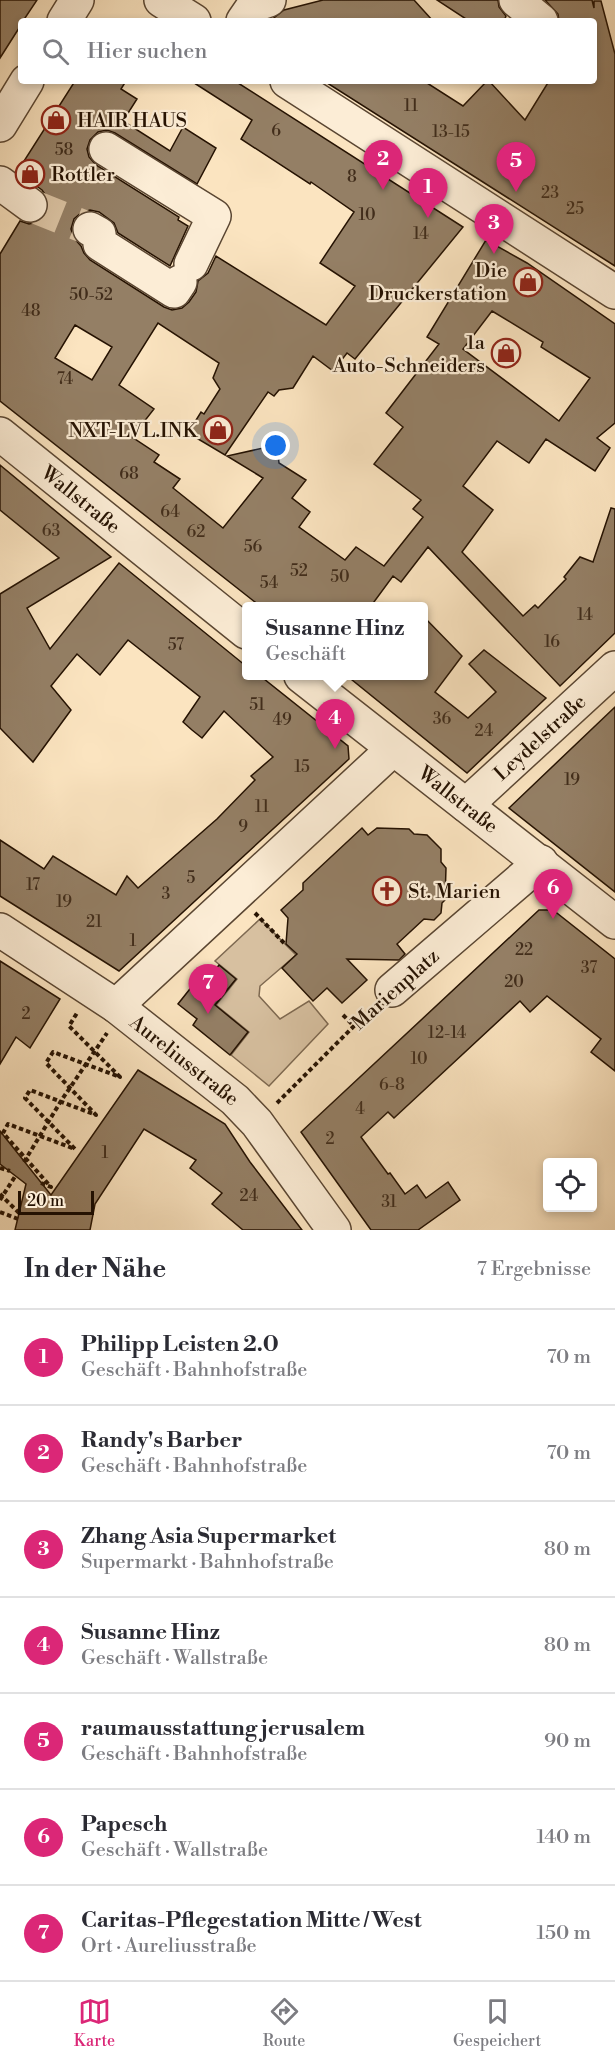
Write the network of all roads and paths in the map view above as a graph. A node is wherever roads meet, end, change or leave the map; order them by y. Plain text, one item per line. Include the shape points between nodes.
1 (77, 0) edge
2 (161, 0) edge
3 (269, 0) edge
4 (516, 0) edge
5 (66, 18) edge
6 (189, 18) edge
7 (245, 18) edge
8 (537, 18) edge
9 (25, 84) edge
10 (292, 84) edge
11 (0, 125) edge
12 (106, 149) dead end
13 (0, 183) edge
14 (30, 205) tunnel mouth
15 (90, 229) tunnel mouth
16 (615, 292) edge
17 (0, 434) edge
18 (242, 629) edge
19 (615, 668) edge
20 (307, 680) edge
21 (393, 749) junction
22 (466, 805) junction
23 (541, 862) junction
24 (236, 894) junction
25 (615, 922) edge
26 (0, 930) edge
27 (284, 943) dead end
28 (392, 990) joint
29 (104, 997) junction
30 (343, 1015) dead end
31 (354, 1026) junction
32 (98, 1044) dead end
33 (94, 1051) junction
34 (86, 1064) junction
35 (70, 1088) junction
36 (61, 1101) junction
37 (48, 1122) junction
38 (257, 1123) junction
39 (40, 1136) junction
40 (25, 1160) junction
41 (0, 1168) edge
42 (10, 1172) dead end
43 (15, 1175) dead end
44 (41, 1183) dead end
45 (1, 1197) edge
46 (0, 1212) edge
47 (334, 1230) edge

1 - 5 street
2 - 6 street
3 - 7 street via 254,5
4 - 8 street
9 - 11 street
10 - 16 street
12 - 15 street via 214,216 174,291 100,244 99,234
13 - 14 street
17 - 18 street, Wallstraße
19 - 22 street, Leydelstraße
20 - 21 street, Wallstraße
21 - 22 street, Wallstraße
21 - 24 street
22 - 23 street, Wallstraße
23 - 25 street, Wallstraße
23 - 28 street, Marienplatz
24 - 27 path
24 - 29 street
26 - 29 street, Aureliusstraße
28 - 31 path, Marienplatz
29 - 33 path via 69,1026
29 - 38 street, Aureliusstraße via 212,1080
30 - 31 path
31 - 38 path, Marienplatz
32 - 33 path
33 - 34 path
33 - 34 path via 120,1077
34 - 35 path
34 - 35 path via 53,1052 46,1064
35 - 36 path
35 - 36 path via 96,1115
36 - 37 path
36 - 37 path via 30,1089 25,1098
37 - 39 path
37 - 39 path via 75,1149
38 - 47 street, Aureliusstraße
39 - 40 path
39 - 40 path via 8,1124 3,1133
40 - 44 path via 51,1187
41 - 42 path
43 - 45 path
45 - 46 path via 19,1216

